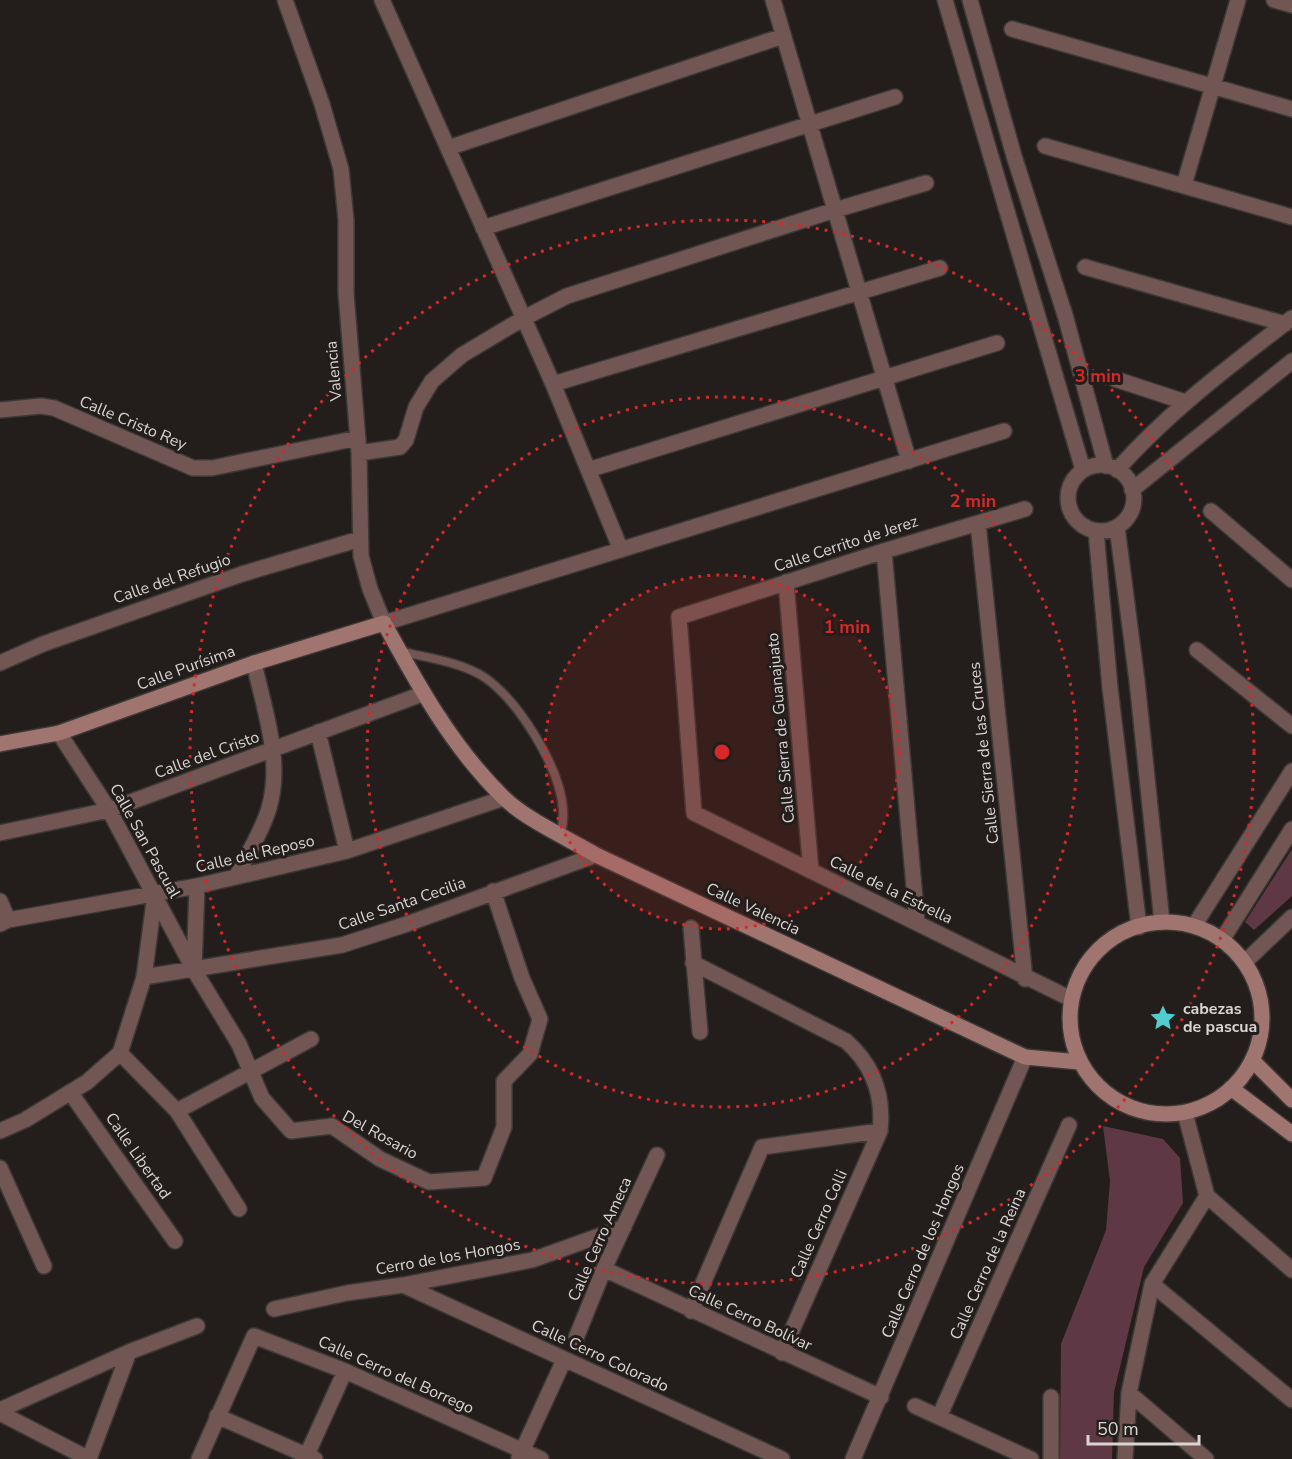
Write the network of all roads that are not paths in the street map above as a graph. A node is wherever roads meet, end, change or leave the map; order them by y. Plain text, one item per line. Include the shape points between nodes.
1 (285, 0) edge
2 (382, 0) edge
3 (773, 0) edge
4 (945, 0) edge
5 (970, 0) edge
6 (1238, 0) edge
7 (1274, 0) edge
8 (1292, 5) edge
9 (1012, 29) dead end
10 (783, 36) junction
11 (1214, 86) junction
12 (895, 97) dead end
13 (1292, 110) edge
14 (808, 124) junction
15 (1045, 146) dead end
16 (448, 148) junction
17 (926, 183) dead end
18 (1184, 185) junction
19 (835, 210) junction
20 (1292, 217) edge
21 (483, 228) junction
22 (1085, 267) dead end
23 (940, 268) dead end
24 (860, 294) junction
25 (524, 318) junction
26 (1289, 321) edge
27 (996, 343) dead end
28 (1292, 361) edge
29 (885, 377) junction
30 (1115, 379) dead end
31 (553, 384) junction
32 (1185, 402) junction
33 (0, 410) edge
34 (1004, 431) dead end
35 (359, 446) junction
36 (909, 461) junction
37 (1111, 468) junction
38 (588, 470) junction
39 (1083, 470) junction
40 (1132, 490) junction
41 (1025, 509) dead end
42 (1211, 511) dead end
43 (978, 523) junction
44 (1117, 527) junction
45 (1096, 531) junction
46 (360, 538) junction
47 (621, 550) junction
48 (884, 551) junction
49 (1292, 580) edge
50 (786, 582) junction
51 (384, 623) junction
52 (399, 650) junction
53 (1197, 650) dead end
54 (0, 663) edge
55 (254, 663) junction
56 (422, 694) junction
57 (1292, 726) edge
58 (446, 728) joint
59 (318, 732) junction
60 (59, 733) junction
61 (0, 744) edge
62 (273, 749) junction
63 (1292, 771) edge
64 (504, 798) junction
65 (109, 810) junction
66 (694, 813) joint
67 (1292, 829) edge
68 (0, 833) edge
69 (561, 836) junction
70 (347, 851) junction
71 (596, 855) junction
72 (811, 871) junction
73 (237, 875) junction
74 (197, 886) junction
75 (493, 891) junction
76 (154, 894) junction
77 (0, 902) edge
78 (1292, 917) edge
79 (917, 921) junction
80 (4, 922) edge
81 (1162, 922) junction
82 (1194, 926) junction
83 (1139, 927) junction
84 (691, 928) dead end
85 (1222, 940) junction
86 (1245, 962) junction
87 (693, 963) junction
88 (194, 970) junction
89 (144, 977) junction
90 (1025, 979) junction
91 (1071, 999) junction
92 (700, 1032) dead end
93 (311, 1039) dead end
94 (120, 1053) junction
95 (1025, 1057) junction
96 (1252, 1060) junction
97 (1079, 1062) junction
98 (252, 1071) junction
99 (1231, 1088) junction
100 (70, 1092) junction
101 (1292, 1100) edge
102 (177, 1111) junction
103 (1185, 1113) junction
104 (1069, 1125) dead end
105 (0, 1131) edge
106 (880, 1131) junction
107 (1292, 1134) edge
108 (657, 1155) dead end
109 (0, 1168) edge
110 (1207, 1196) junction
111 (238, 1209) dead end
112 (624, 1227) junction
113 (175, 1241) dead end
114 (44, 1266) dead end
115 (604, 1269) junction
116 (1292, 1270) edge
117 (1152, 1284) junction
118 (403, 1285) junction
119 (274, 1309) dead end
120 (691, 1311) junction
121 (197, 1326) dead end
122 (576, 1338) dead end
123 (129, 1352) junction
124 (782, 1353) junction
125 (564, 1359) junction
126 (345, 1371) junction
127 (1130, 1393) junction
128 (881, 1397) junction
129 (1052, 1397) dead end
130 (1292, 1400) edge
131 (915, 1406) dead end
132 (0, 1411) edge
133 (217, 1416) junction
134 (939, 1418) junction
135 (521, 1455) edge
136 (309, 1458) edge
137 (89, 1459) edge
138 (199, 1459) edge
139 (541, 1459) edge
140 (782, 1459) edge
141 (853, 1459) edge
142 (1031, 1459) edge
143 (1051, 1459) edge
144 (1125, 1459) edge
145 (1206, 1459) edge

1 - 35 street, Valencia via 341,169 346,293
2 - 16 street
3 - 10 street
4 - 39 street
5 - 37 street
6 - 11 street
7 - 8 street
9 - 11 street
10 - 14 street
10 - 16 street
11 - 13 street
11 - 18 street
12 - 14 street
14 - 19 street
14 - 21 street
15 - 18 street
16 - 21 street
17 - 19 street
18 - 20 street
19 - 24 street
19 - 25 street via 567,296
21 - 25 street
22 - 26 street
23 - 24 street
24 - 29 street
24 - 31 street
25 - 31 street
25 - 35 street, Calle Cristo Rey via 462,355 432,381 416,407 400,447
26 - 32 street
27 - 29 street
28 - 40 street
29 - 36 street
29 - 38 street
30 - 32 street
31 - 38 street
32 - 37 street
33 - 35 street, Calle Cristo Rey via 54,408 192,468
34 - 36 street
35 - 46 street, Valencia
36 - 47 street
37 - 39 street
37 - 40 street via 1124,475
38 - 47 street
39 - 45 street via 1070,489 1071,513 1081,525
40 - 44 street via 1129,515
41 - 43 street, Calle Cerrito de Jerez
42 - 49 street
43 - 48 street, Calle Cerrito de Jerez
43 - 90 street, Calle Sierra de las Cruces
44 - 45 street
44 - 81 street
45 - 83 street via 1110,688
46 - 51 street, Valencia via 370,589
46 - 54 street, Calle del Refugio via 242,574
47 - 51 street
48 - 50 street, Calle Cerrito de Jerez
48 - 79 street
50 - 66 street, Calle Cerrito de Jerez via 679,617
50 - 72 street, Calle Sierra de Guanajuato
51 - 52 street, Valencia
51 - 55 street, Calle Purísima
52 - 56 street, Valencia
52 - 69 lane via 483,676 512,702 539,743 560,790
53 - 57 street
55 - 60 street, Calle Purísima
55 - 62 street
56 - 58 street, Valencia
56 - 59 street, Calle del Cristo
58 - 64 street, Calle Valencia
59 - 62 street, Calle del Cristo
59 - 70 street
60 - 61 street, Calle Purísima
60 - 65 street, Calle San Pascual
62 - 65 street, Calle del Cristo
62 - 73 street via 269,808
63 - 82 street
64 - 69 street, Calle Valencia
64 - 70 street, Calle del Reposo
65 - 68 street, Calle del Cristo
65 - 76 street, Calle San Pascual
66 - 72 street, Calle de la Estrella
67 - 85 street
69 - 71 street, Calle Valencia
70 - 73 street, Calle del Reposo
71 - 75 street, Calle Santa Cecilia
71 - 95 street, Calle Valencia
72 - 79 street, Calle de la Estrella
73 - 74 street, Calle del Reposo
74 - 76 street, Calle del Reposo
74 - 88 street
75 - 88 street, Calle Santa Cecilia via 342,945
75 - 98 street, Del Rosario via 540,1019 530,1054 504,1081 504,1127 484,1179 429,1182 380,1159 332,1126 291,1131 262,1098
76 - 80 street, Calle del Reposo
76 - 88 street, Calle San Pascual
76 - 89 street
77 - 80 street
78 - 86 street
79 - 90 street, Calle de la Estrella
81 - 82 street
81 - 83 street
82 - 85 street
83 - 91 street via 1130,928 1103,945 1082,970
84 - 87 street
85 - 86 street
86 - 96 street via 1259,991 1262,1023
87 - 92 street
87 - 106 street, Calle Cerro Colli via 846,1041 863,1056 879,1090 883,1109
88 - 89 street, Calle Santa Cecilia
88 - 98 street, Del Rosario
89 - 94 street
90 - 91 street, Calle de la Estrella
91 - 97 street via 1070,1032
93 - 98 street
94 - 100 street
94 - 102 street
95 - 97 street, Calle Valencia
95 - 128 street, Calle Cerro de los Hongos
96 - 99 street
96 - 101 street
97 - 103 street via 1098,1087 1123,1105 1153,1114
98 - 102 street
99 - 103 street via 1214,1102
99 - 107 street
100 - 105 street
100 - 113 street, Calle Libertad
102 - 111 street
103 - 110 street
104 - 134 street, Calle Cerro de la Reina
106 - 120 street via 762,1147
106 - 124 street, Calle Cerro Colli
108 - 112 street, Calle Cerro Ameca
109 - 114 street
110 - 116 street
110 - 117 street
112 - 115 street, Calle Cerro Ameca
112 - 118 street, Cerro de los Hongos via 532,1260
115 - 120 street, Calle Cerro Bolívar
115 - 122 street, Calle Cerro Ameca
117 - 127 street
117 - 130 street
118 - 119 street, Cerro de los Hongos
118 - 125 street, Calle Cerro Colorado
120 - 124 street, Calle Cerro Bolívar
121 - 123 street
123 - 132 street
123 - 137 street
124 - 128 street, Calle Cerro Bolívar
125 - 135 street
125 - 140 street, Calle Cerro Colorado
126 - 133 street, Calle Cerro del Borrego via 254,1336
126 - 135 street, Calle Cerro del Borrego
126 - 136 street
127 - 144 street
127 - 145 street
128 - 141 street, Calle Cerro de los Hongos
129 - 143 street
131 - 134 street
132 - 137 street
133 - 136 street
133 - 138 street
134 - 142 street
135 - 139 street, Calle Cerro del Borrego

